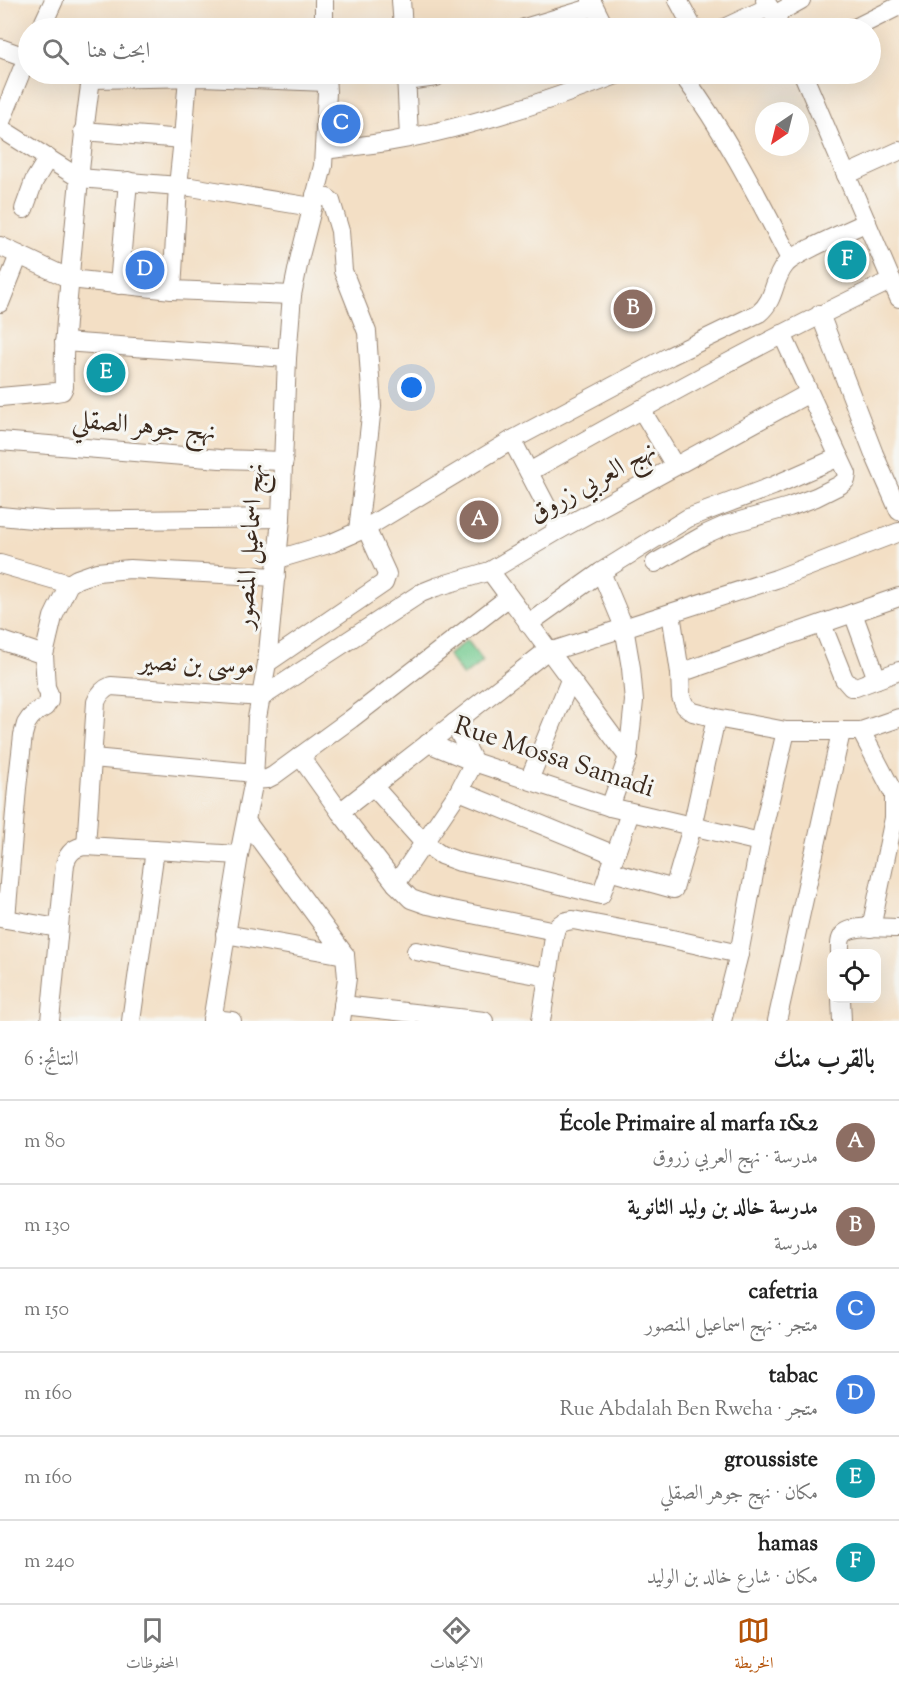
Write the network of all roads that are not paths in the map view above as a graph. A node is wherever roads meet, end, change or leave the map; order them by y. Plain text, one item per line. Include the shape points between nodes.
1 (54, 0) edge
2 (324, 0) edge
3 (401, 0) edge
4 (678, 0) edge
5 (801, 0) edge
6 (592, 4) edge
7 (899, 6) edge
8 (772, 13) edge
9 (46, 18) edge
10 (324, 18) edge
11 (402, 18) edge
12 (552, 18) edge
13 (599, 18) edge
14 (688, 18) edge
15 (756, 18) edge
16 (875, 18) edge
17 (0, 48) edge
18 (18, 54) edge
19 (18, 82) edge
20 (83, 84) edge
21 (187, 84) edge
22 (326, 84) edge
23 (406, 84) edge
24 (592, 84) edge
25 (690, 84) edge
26 (807, 84) edge
27 (0, 126) edge
28 (83, 130) junction
29 (409, 137) junction
30 (183, 139) junction
31 (324, 150) junction
32 (899, 151) edge
33 (48, 158) junction
34 (846, 175) junction
35 (79, 177) junction
36 (128, 181) junction
37 (178, 186) junction
38 (313, 201) junction
39 (24, 209) dead end
40 (867, 222) junction
41 (0, 246) edge
42 (19, 255) junction
43 (790, 259) junction
44 (70, 279) junction
45 (892, 280) junction
46 (119, 285) junction
47 (172, 290) junction
48 (292, 295) junction
49 (899, 298) edge
50 (0, 303) edge
51 (820, 314) junction
52 (782, 334) junction
53 (64, 342) junction
54 (287, 358) junction
55 (809, 393) junction
56 (0, 396) edge
57 (641, 409) junction
58 (512, 440) junction
59 (0, 441) edge
60 (839, 458) junction
61 (284, 461) junction
62 (675, 466) junction
63 (529, 472) junction
64 (899, 512) edge
65 (0, 516) edge
66 (282, 518) junction
67 (362, 530) junction
68 (559, 530) junction
69 (899, 532) edge
70 (655, 563) dead end
71 (0, 564) edge
72 (277, 568) junction
73 (490, 571) junction
74 (601, 572) junction
75 (69, 584) junction
76 (508, 597) junction
77 (899, 597) edge
78 (671, 613) junction
79 (853, 613) junction
80 (528, 624) junction
81 (822, 624) junction
82 (624, 627) junction
83 (0, 640) edge
84 (548, 651) junction
85 (45, 655) junction
86 (267, 663) junction
87 (899, 671) edge
88 (680, 674) junction
89 (877, 679) junction
90 (570, 680) junction
91 (262, 697) junction
92 (716, 718) junction
93 (899, 718) edge
94 (454, 723) junction
95 (861, 730) junction
96 (786, 731) junction
97 (841, 732) junction
98 (428, 743) junction
99 (300, 756) junction
100 (628, 757) junction
101 (93, 758) junction
102 (474, 762) junction
103 (254, 776) junction
104 (529, 780) junction
105 (373, 786) junction
106 (8, 787) edge
107 (459, 791) junction
108 (896, 793) edge
109 (610, 807) junction
110 (340, 812) junction
111 (630, 813) junction
112 (246, 821) junction
113 (896, 824) edge
114 (692, 827) junction
115 (760, 842) junction
116 (424, 843) junction
117 (86, 846) junction
118 (155, 850) junction
119 (6, 853) edge
120 (239, 855) junction
121 (612, 863) junction
122 (396, 884) junction
123 (3, 918) edge
124 (58, 928) junction
125 (871, 928) junction
126 (899, 928) edge
127 (555, 931) junction
128 (225, 934) junction
129 (840, 949) edge
130 (416, 951) dead end
131 (739, 954) junction
132 (345, 955) junction
133 (548, 977) junction
134 (841, 1003) edge
135 (342, 1013) edge
136 (365, 1014) edge
137 (432, 1018) edge
138 (212, 1020) edge
139 (50, 1021) edge
140 (131, 1021) edge
141 (232, 1021) edge
142 (484, 1021) edge
143 (541, 1021) edge
144 (722, 1021) edge
145 (777, 1021) edge
146 (843, 1021) edge

1 - 9 street
2 - 10 street
3 - 11 street
4 - 14 street
5 - 8 street
6 - 12 street
6 - 13 street
7 - 16 street
8 - 15 street
17 - 18 street
19 - 27 street
20 - 28 street
21 - 30 street
22 - 31 street, نهج اسماعيل المنصور
23 - 29 street
24 - 29 street via 514,111
25 - 43 street via 744,169
26 - 34 street
27 - 33 street
28 - 30 street
28 - 35 street
29 - 31 street
30 - 37 street
31 - 38 street, نهج اسماعيل المنصور
32 - 34 street
33 - 35 street
33 - 39 street via 34,180
34 - 40 street
35 - 36 street
35 - 44 street
36 - 37 street
36 - 46 street
37 - 38 street
37 - 47 street
38 - 48 street, نهج اسماعيل المنصور
38 - 67 street via 331,201 340,231 343,271 367,332 372,407
40 - 43 street
40 - 45 street
41 - 42 street
42 - 44 street
42 - 50 street
43 - 58 street via 780,273 771,299 759,313
44 - 46 street
44 - 53 street
45 - 49 street
45 - 51 street
46 - 47 street
47 - 48 street
48 - 54 street, نهج اسماعيل المنصور
51 - 52 street
51 - 64 street
52 - 55 street
52 - 57 street
53 - 54 street
53 - 56 street via 62,391
54 - 61 street, نهج اسماعيل المنصور
55 - 60 street
55 - 62 street, نهج العربي زروق
57 - 62 street
57 - 63 street
58 - 63 street
58 - 67 street
59 - 61 street, نهج جوهر الصقلي
60 - 70 street via 847,474 840,485 789,507 716,530
60 - 74 street via 688,518
61 - 66 street, نهج اسماعيل المنصور
62 - 68 street, نهج العربي زروق
63 - 68 street
65 - 66 street via 54,521
66 - 72 street, نهج اسماعيل المنصور
67 - 72 street
67 - 86 street via 387,574 384,583
68 - 73 street, نهج العربي زروق
69 - 78 street via 776,579
71 - 75 street
72 - 75 street via 130,569 97,572
72 - 86 street, نهج اسماعيل المنصور
73 - 76 street
73 - 91 street, موسى بن نصير via 421,593
74 - 80 street
74 - 82 street
75 - 85 street via 53,618
76 - 80 street
76 - 99 street
77 - 79 street
78 - 82 street
78 - 88 street
79 - 81 street
79 - 89 street
80 - 84 street
81 - 88 street
81 - 89 street via 844,679 851,687
82 - 84 street
82 - 100 street via 634,701
83 - 85 street
84 - 90 street, Rue Mossa Samadi
84 - 94 street, Rue Mossa Samadi
85 - 106 street via 49,701 26,724
86 - 91 street, نهج اسماعيل المنصور
87 - 89 street
88 - 92 street via 685,706
90 - 100 street, Rue Mossa Samadi
90 - 104 street
91 - 101 street, موسى بن نصير via 106,688 96,702
91 - 103 street, نهج اسماعيل المنصور
92 - 96 street
92 - 114 street
93 - 95 street
94 - 98 street, Rue Mossa Samadi
94 - 102 street
95 - 97 street
95 - 108 street
96 - 97 street
96 - 115 street
97 - 145 street
98 - 102 street, Rue Mossa Samadi
98 - 105 street
99 - 103 street via 267,779
99 - 110 street
100 - 109 street
101 - 103 street
101 - 117 street
102 - 104 street, Rue Mossa Samadi
102 - 107 street
103 - 112 street, نهج اسماعيل المنصور
104 - 109 street, Rue Mossa Samadi
105 - 110 street
105 - 116 street
106 - 119 street
107 - 116 street
107 - 121 street
108 - 113 street
109 - 111 street, Rue Mossa Samadi
110 - 122 street
111 - 114 street, Rue Mossa Samadi
111 - 121 street
112 - 120 street, نهج اسماعيل المنصور
112 - 132 street
113 - 125 street
114 - 115 street, Rue Mossa Samadi
114 - 121 street via 674,889
115 - 131 street
116 - 121 street via 451,859 601,896
116 - 122 street
117 - 118 street
117 - 124 street via 74,849 67,858
118 - 120 street
118 - 140 street
119 - 123 street
120 - 128 street, نهج اسماعيل المنصور
122 - 127 street via 419,903
123 - 124 street
124 - 139 street
125 - 126 street
125 - 129 street via 848,930
127 - 131 street via 561,923 573,920
127 - 133 street
128 - 132 street
128 - 138 street, نهج اسماعيل المنصور
130 - 133 street
131 - 144 street
132 - 135 street via 347,978
133 - 143 street
134 - 146 street
135 - 136 street
136 - 137 street
137 - 142 street
138 - 141 street

